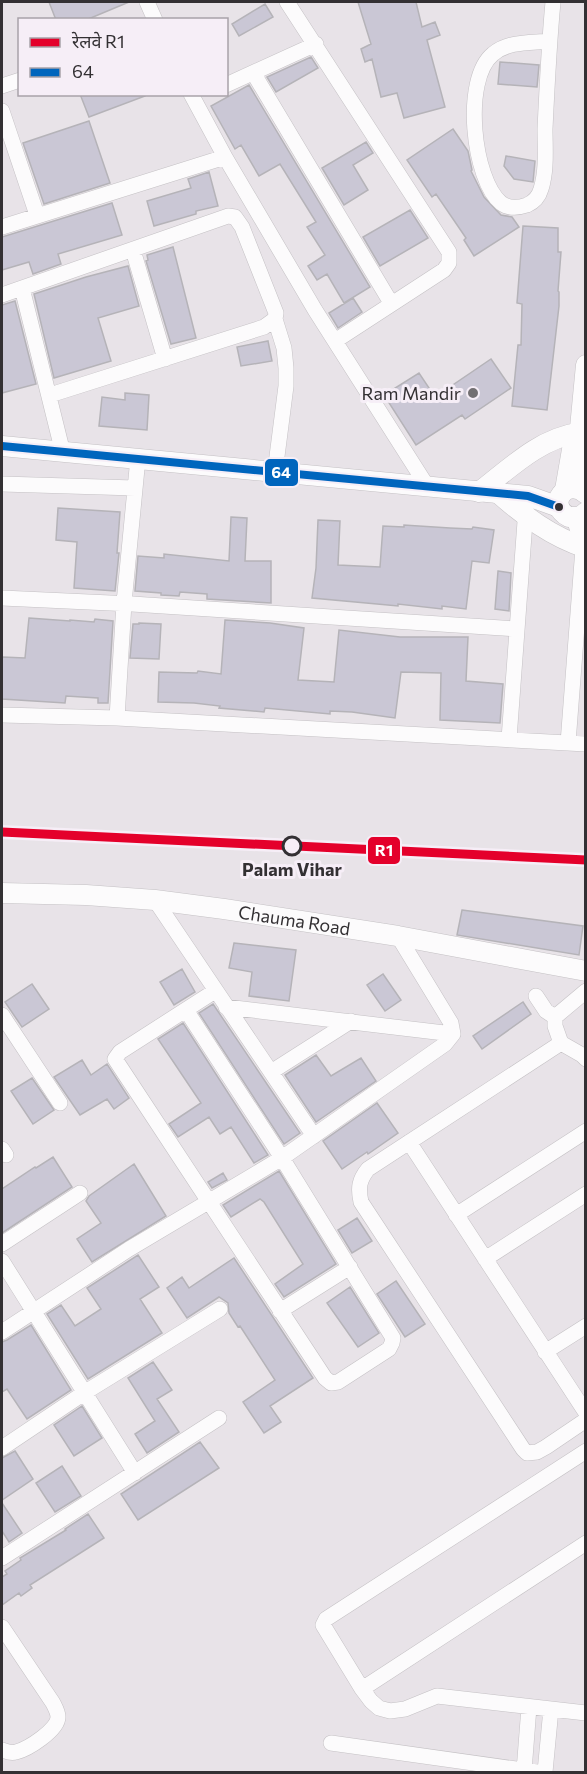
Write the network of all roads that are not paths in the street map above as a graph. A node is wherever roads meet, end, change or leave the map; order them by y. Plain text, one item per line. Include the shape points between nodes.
1 (147, 2) edge
2 (287, 2) edge
3 (553, 2) edge
4 (154, 18) edge
5 (549, 40) junction
6 (316, 45) junction
7 (254, 74) junction
8 (18, 81) edge
9 (228, 84) edge
10 (2, 86) edge
11 (196, 96) edge
12 (2, 111) edge
13 (8, 148) edge
14 (225, 157) junction
15 (37, 215) junction
16 (2, 227) edge
17 (133, 250) junction
18 (22, 288) junction
19 (2, 295) edge
20 (391, 303) junction
21 (275, 319) junction
22 (334, 341) junction
23 (165, 359) junction
24 (585, 365) edge
25 (50, 395) junction
26 (581, 422) edge
27 (2, 446) edge
28 (63, 453) junction
29 (138, 458) junction
30 (275, 472) junction
31 (2, 484) edge
32 (427, 486) junction
33 (135, 488) junction
34 (488, 493) junction
35 (528, 496) junction
36 (579, 500) edge
37 (525, 518) junction
38 (584, 548) edge
39 (2, 598) edge
40 (124, 603) junction
41 (518, 629) junction
42 (2, 715) edge
43 (117, 718) junction
44 (509, 739) junction
45 (568, 743) junction
46 (585, 744) edge
47 (2, 893) edge
48 (155, 900) junction
49 (399, 936) junction
50 (585, 971) edge
51 (215, 991) junction
52 (585, 991) edge
53 (536, 996) dead end
54 (226, 1007) junction
55 (186, 1010) junction
56 (2, 1015) edge
57 (555, 1017) junction
58 (351, 1021) junction
59 (453, 1034) junction
60 (561, 1043) junction
61 (585, 1059) edge
62 (271, 1072) junction
63 (60, 1103) dead end
64 (585, 1131) edge
65 (314, 1136) junction
66 (409, 1142) junction
67 (282, 1158) junction
68 (80, 1193) dead end
69 (585, 1194) edge
70 (209, 1202) junction
71 (456, 1215) junction
72 (2, 1244) edge
73 (485, 1259) junction
74 (2, 1261) edge
75 (350, 1267) junction
76 (220, 1309) dead end
77 (34, 1311) junction
78 (280, 1311) junction
79 (585, 1326) edge
80 (2, 1332) edge
81 (545, 1352) junction
82 (84, 1394) junction
83 (585, 1413) edge
84 (219, 1418) dead end
85 (585, 1420) edge
86 (2, 1448) edge
87 (585, 1451) edge
88 (135, 1473) junction
89 (585, 1543) edge
90 (2, 1558) edge
91 (2, 1627) edge
92 (362, 1689) junction
93 (529, 1707) junction
94 (550, 1709) junction
95 (585, 1713) edge
96 (331, 1743) dead end
97 (2, 1750) edge
98 (530, 1772) edge
99 (545, 1773) edge

1 - 4 street
2 - 6 street
3 - 5 street
5 - 5 street via 544,176 537,198 515,209 502,204 491,191 480,159 474,113 477,78 490,56 507,45
6 - 7 street
6 - 20 street via 449,252 444,270
7 - 9 street
7 - 20 street
8 - 10 street
11 - 14 street
12 - 13 street
13 - 15 street
14 - 15 street
14 - 22 street
15 - 16 street
17 - 18 street
17 - 21 street via 228,216 235,217 276,313
17 - 23 street
18 - 19 street
18 - 25 street
20 - 22 street
21 - 23 street via 264,327
21 - 30 street via 286,368
22 - 32 street
23 - 25 street
24 - 26 street
25 - 28 street
26 - 34 street via 547,442
26 - 36 street via 585,438
27 - 28 street
28 - 29 street
29 - 30 street
29 - 33 street
30 - 32 street
31 - 33 street
32 - 34 street
33 - 40 street
34 - 35 street
34 - 37 street
35 - 36 street
35 - 37 street
36 - 38 street
37 - 38 street
37 - 41 street
38 - 45 street
39 - 40 street
40 - 41 street
40 - 43 street
41 - 44 street
42 - 43 street
43 - 44 street
44 - 45 street
45 - 46 street
47 - 48 street, Chauma Road
48 - 49 street, Chauma Road
48 - 51 street
49 - 50 street, Chauma Road
49 - 59 street via 451,1023
51 - 54 street
51 - 55 street
52 - 57 street
53 - 57 street
54 - 58 street
54 - 62 street
55 - 67 street
55 - 70 street via 115,1059
56 - 63 street
57 - 60 street
58 - 59 street
58 - 62 street
59 - 65 street via 434,1053
60 - 61 street
60 - 66 street
62 - 65 street
64 - 71 street
65 - 67 street
66 - 71 street
66 - 85 street via 362,1176 358,1190 361,1202 527,1453 537,1452
67 - 70 street
67 - 75 street
68 - 72 street
69 - 73 street
70 - 77 street
70 - 78 street
71 - 73 street
73 - 81 street
74 - 77 street
75 - 78 street
75 - 78 street via 393,1338 389,1349 338,1382 330,1383 325,1378
76 - 82 street
77 - 80 street
77 - 82 street
79 - 81 street
81 - 83 street
82 - 86 street
82 - 88 street
84 - 88 street
87 - 92 street via 326,1618 324,1628
88 - 90 street
89 - 92 street
91 - 97 street via 58,1716 50,1732 17,1752
92 - 93 street via 379,1708 390,1711 437,1696
93 - 94 street
93 - 98 street
94 - 95 street
94 - 99 street
96 - 98 street

